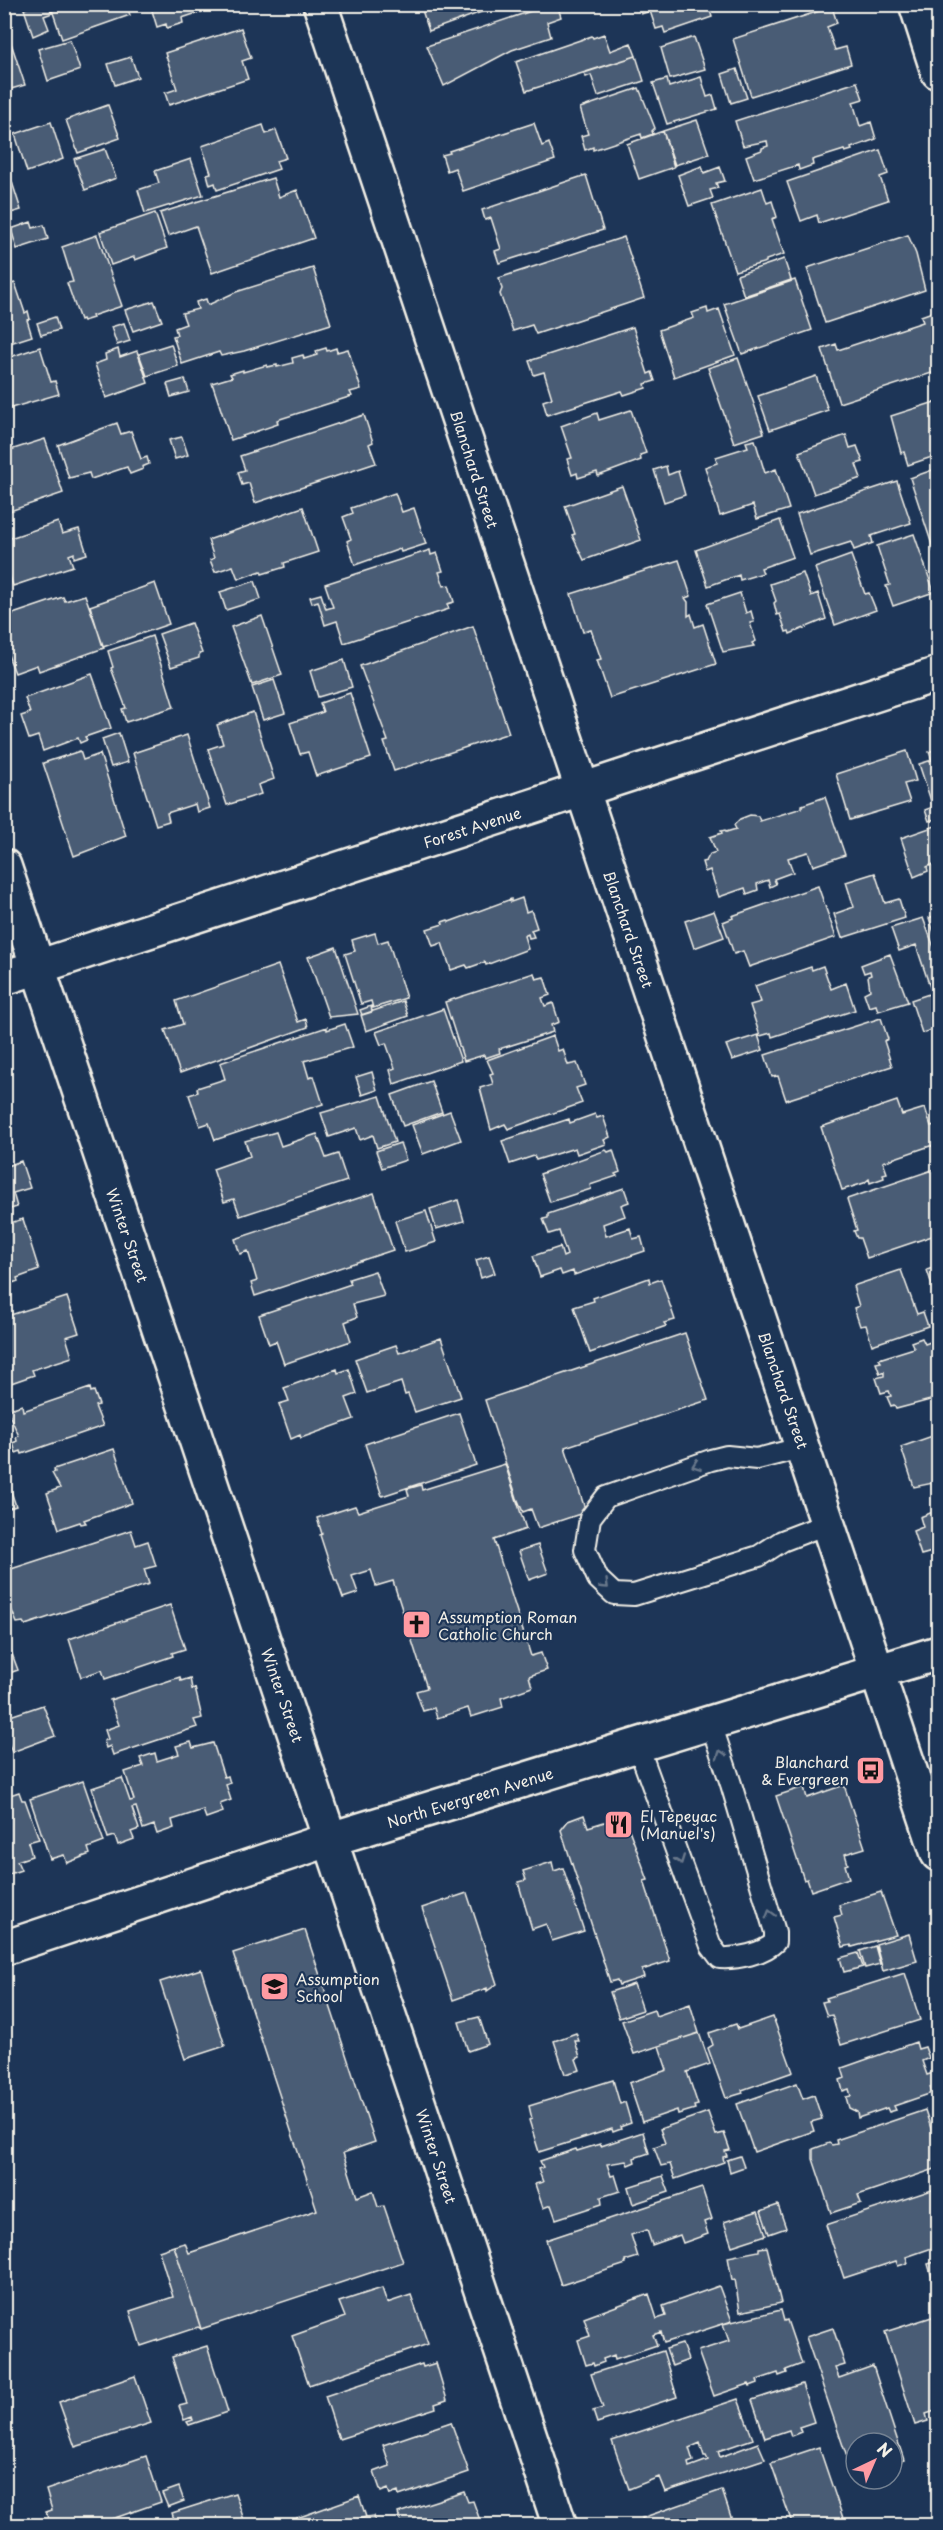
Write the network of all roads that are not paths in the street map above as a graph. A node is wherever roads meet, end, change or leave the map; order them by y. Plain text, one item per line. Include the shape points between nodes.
1 (320, 4) edge
2 (916, 4) edge
3 (939, 72) edge
4 (939, 674) edge
5 (582, 791) junction
6 (4, 866) edge
7 (38, 967) junction
8 (4, 978) edge
9 (804, 1447) junction
10 (829, 1523) junction
11 (939, 1653) edge
12 (880, 1673) junction
13 (711, 1724) junction
14 (638, 1746) junction
15 (331, 1839) junction
16 (939, 1854) edge
17 (4, 1948) edge
18 (560, 2526) edge

1 - 5 street, Blanchard Street
2 - 3 street
4 - 5 street, Forest Avenue
5 - 7 street, Forest Avenue
5 - 9 street, Blanchard Street
6 - 7 street, Winter Street
7 - 8 street, Forest Avenue
7 - 15 street, Winter Street
9 - 10 street, Blanchard Street
9 -> 10 lane via 753,1459 727,1456 711,1460 606,1497 590,1518 585,1550 598,1579 606,1587 614,1594 634,1595 759,1556 777,1544
10 - 12 street, Blanchard Street
11 - 12 street, North Evergreen Avenue
12 - 13 street, North Evergreen Avenue
12 - 16 street, Blanchard Street
13 - 14 street, North Evergreen Avenue
14 -> 13 lane via 711,1946 720,1958 733,1959 769,1948 775,1941 775,1932
14 - 15 street, North Evergreen Avenue
15 - 17 street, North Evergreen Avenue
15 - 18 street, Winter Street

